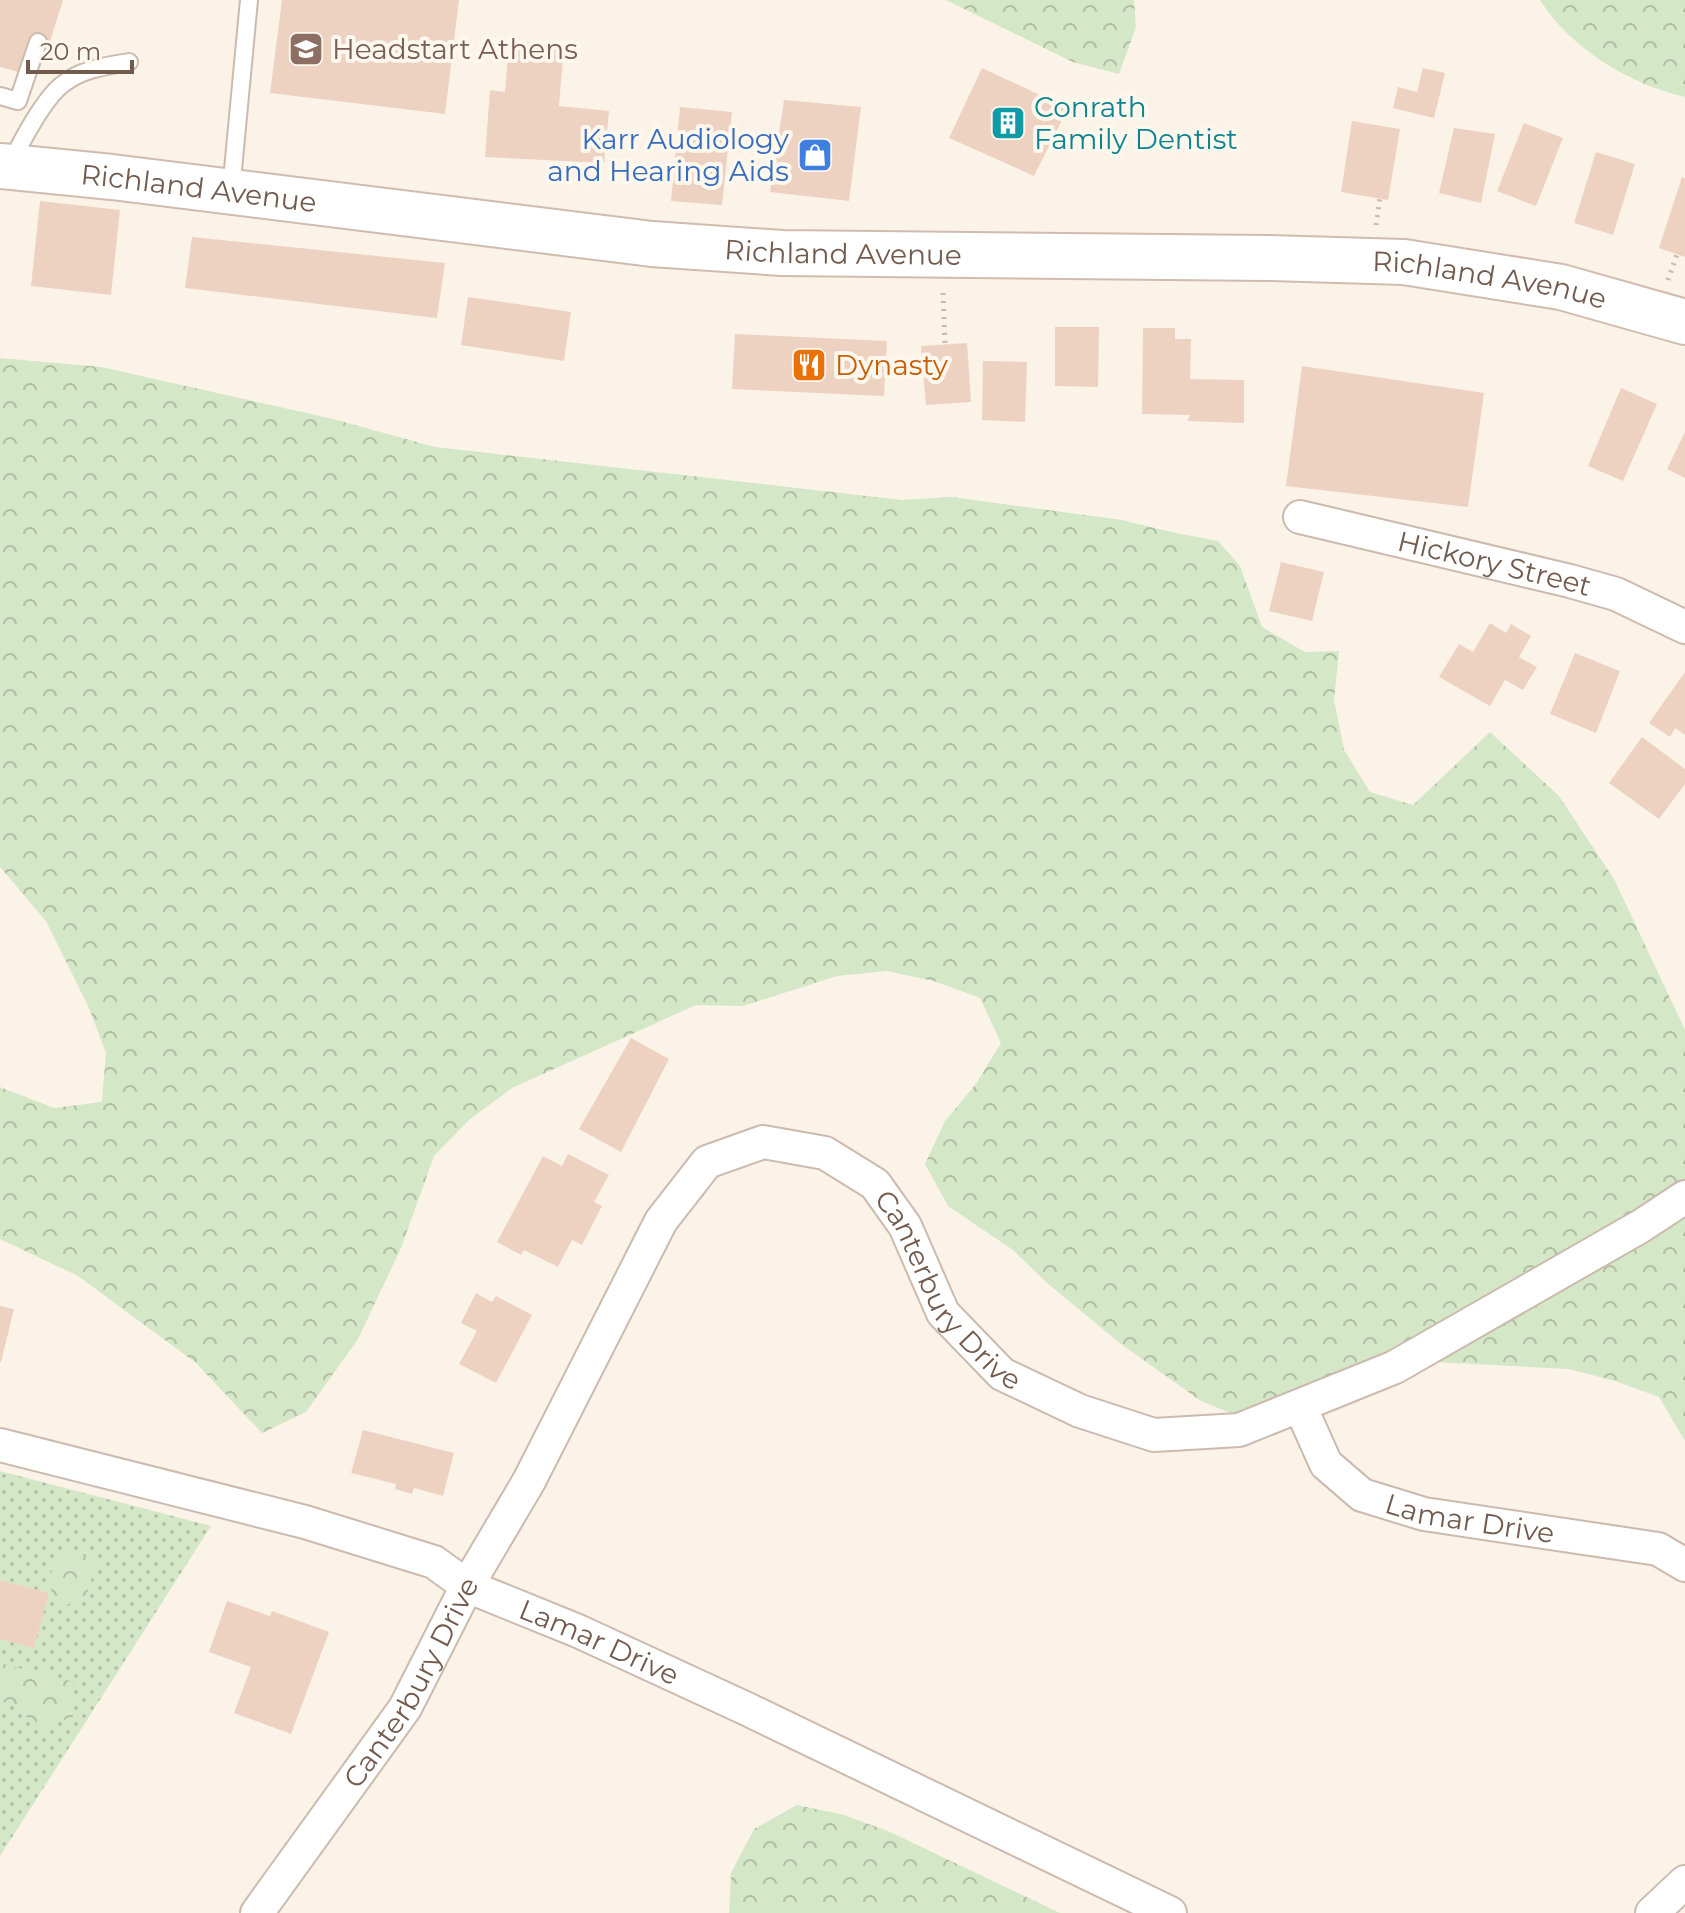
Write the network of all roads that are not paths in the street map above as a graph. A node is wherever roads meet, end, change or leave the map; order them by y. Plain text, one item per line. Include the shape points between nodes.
1 (249, 0) edge
2 (38, 42) dead end
3 (129, 62) dead end
4 (0, 96) edge
5 (5, 166) edge
6 (231, 192) junction
7 (1676, 304) edge
8 (1300, 517) dead end
9 (1685, 627) edge
10 (1685, 1197) edge
11 (1300, 1406) junction
12 (0, 1445) edge
13 (1685, 1565) edge
14 (467, 1586) junction
15 (1685, 1882) edge
16 (257, 1913) edge
17 (1170, 1913) edge
18 (1652, 1913) edge

1 - 6 lane
2 - 4 lane via 18,101
3 - 5 lane via 93,68 61,84
5 - 6 main road, Richland Avenue
6 - 7 main road, Richland Avenue via 652,244 782,253 1404,262
8 - 9 street, Hickory Street via 1616,594
10 - 11 street, Canterbury Drive via 1395,1367
11 - 13 street, Lamar Drive via 1326,1464 1362,1495 1424,1514 1658,1549
11 - 14 street, Canterbury Drive via 1239,1430 1154,1435 1080,1411 1002,1374 943,1313 905,1226 875,1184 825,1153 763,1142 707,1162 661,1221 536,1467
12 - 14 street, Lamar Drive via 305,1522 434,1562
14 - 16 street, Canterbury Drive via 405,1708
14 - 17 street, Lamar Drive via 747,1709
15 - 18 street

